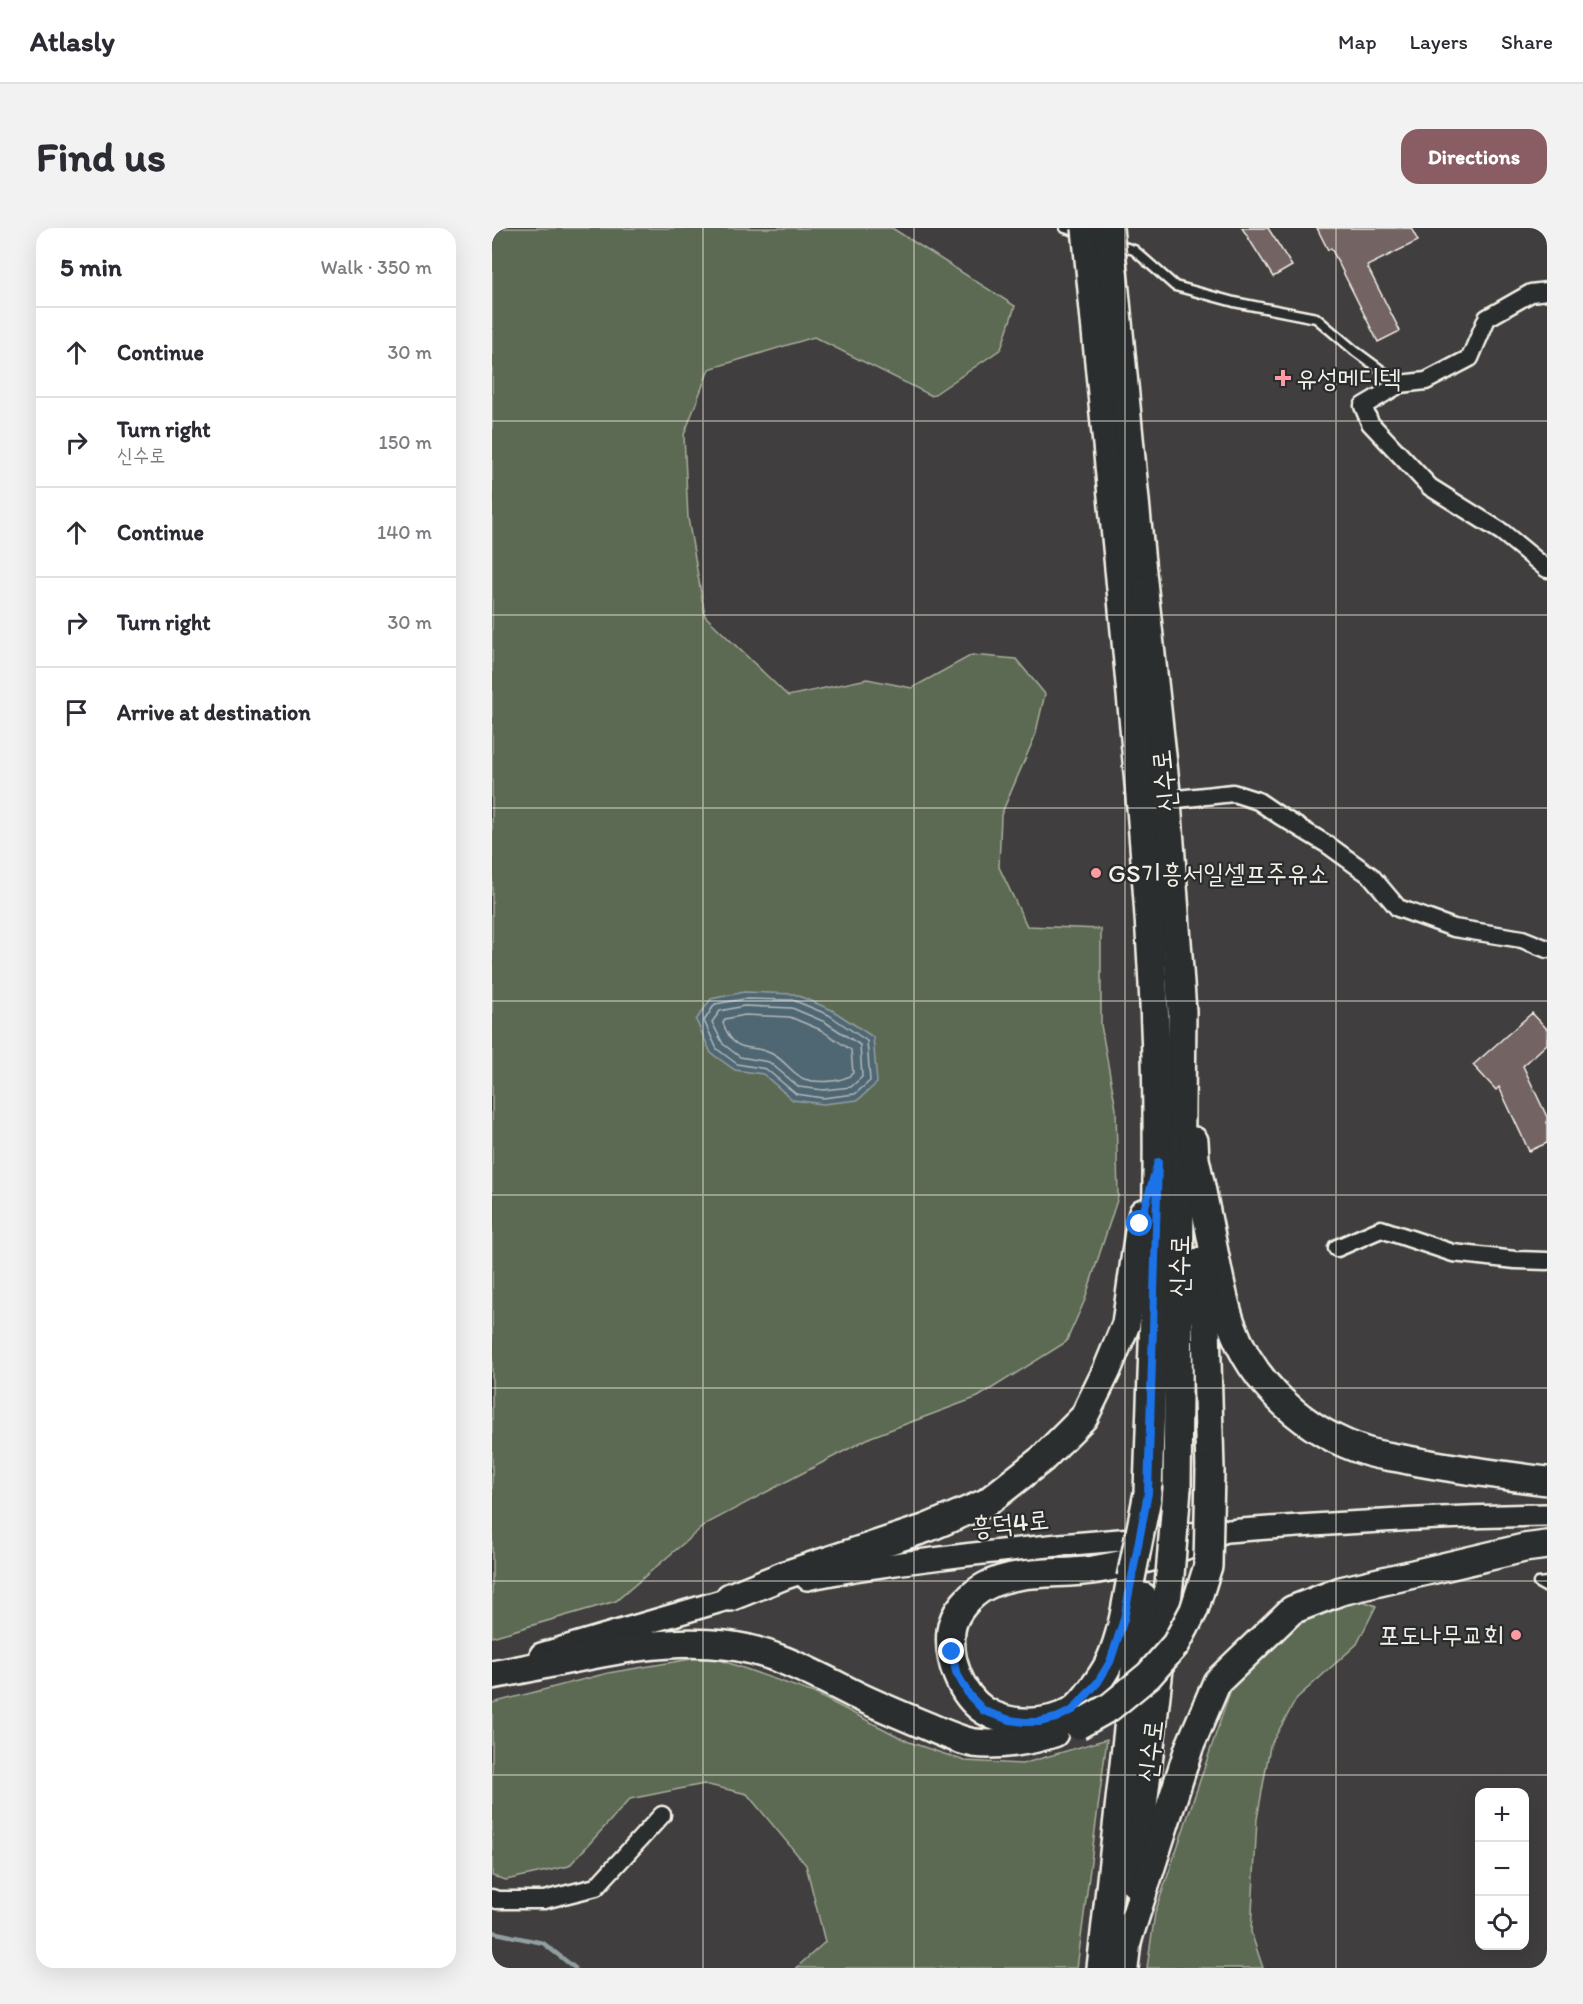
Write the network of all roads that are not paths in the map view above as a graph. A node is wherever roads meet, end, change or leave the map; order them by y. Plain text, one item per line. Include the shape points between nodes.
1 (1065, 228) edge
2 (1099, 234) edge
3 (1547, 291) edge
4 (1400, 384) junction
5 (1547, 569) edge
6 (1154, 802) junction
7 (1547, 949) edge
8 (1182, 1012) junction
9 (1195, 1159) junction
10 (1158, 1162) junction
11 (1336, 1248) dead end
12 (1547, 1261) edge
13 (1547, 1481) edge
14 (1547, 1515) edge
15 (1218, 1531) junction
16 (1547, 1545) edge
17 (1149, 1576) junction
18 (1547, 1582) edge
19 (1547, 1588) edge
20 (730, 1598) junction
21 (492, 1669) edge
22 (492, 1675) edge
23 (662, 1815) dead end
24 (492, 1898) edge
25 (1126, 1955) edge
26 (1101, 1968) edge

1 - 2 lane
2 - 4 lane via 1134,250 1175,286 1316,318
2 - 6 main road, 신수로, bridge
3 - 4 street via 1532,293 1487,318 1470,358 1426,381
4 - 5 street via 1364,406 1370,423 1430,487 1502,532
6 - 7 street via 1233,793 1258,801 1371,876 1398,908 1454,928 1522,939
6 - 8 main road, 신수로
6 - 10 main road, 신수로
8 - 9 main road
8 - 17 main road, 신수로, bridge via 1177,1488
9 - 13 main road via 1232,1325 1242,1348 1276,1397 1322,1431 1368,1452 1454,1469
9 - 22 main road, bridge via 1206,1326 1208,1566 1176,1644 1149,1675 1110,1707 1078,1725 1047,1735 1004,1743 973,1743 903,1716 811,1671 726,1645 642,1645
10 - 17 main road, 신수로, bridge
10 - 20 main road via 1140,1224 1126,1324 1084,1417 1042,1459 986,1503
11 - 12 street via 1380,1229 1453,1253
14 - 15 street, 흥덕4로
15 - 17 main road via 1167,1552 1093,1570 1012,1577 986,1586 961,1607 951,1630 956,1672 969,1695 984,1711 1010,1720 1039,1722 1073,1710 1110,1662 1124,1619
15 - 20 street, 흥덕4로 via 917,1561 834,1573
16 - 25 main road via 1351,1589 1292,1610 1217,1682 1189,1748
17 - 25 main road, 신수로
17 - 26 main road, 신수로
18 - 19 lane via 1538,1583
20 - 21 street, 흥덕4로
23 - 24 street via 596,1887 544,1900

